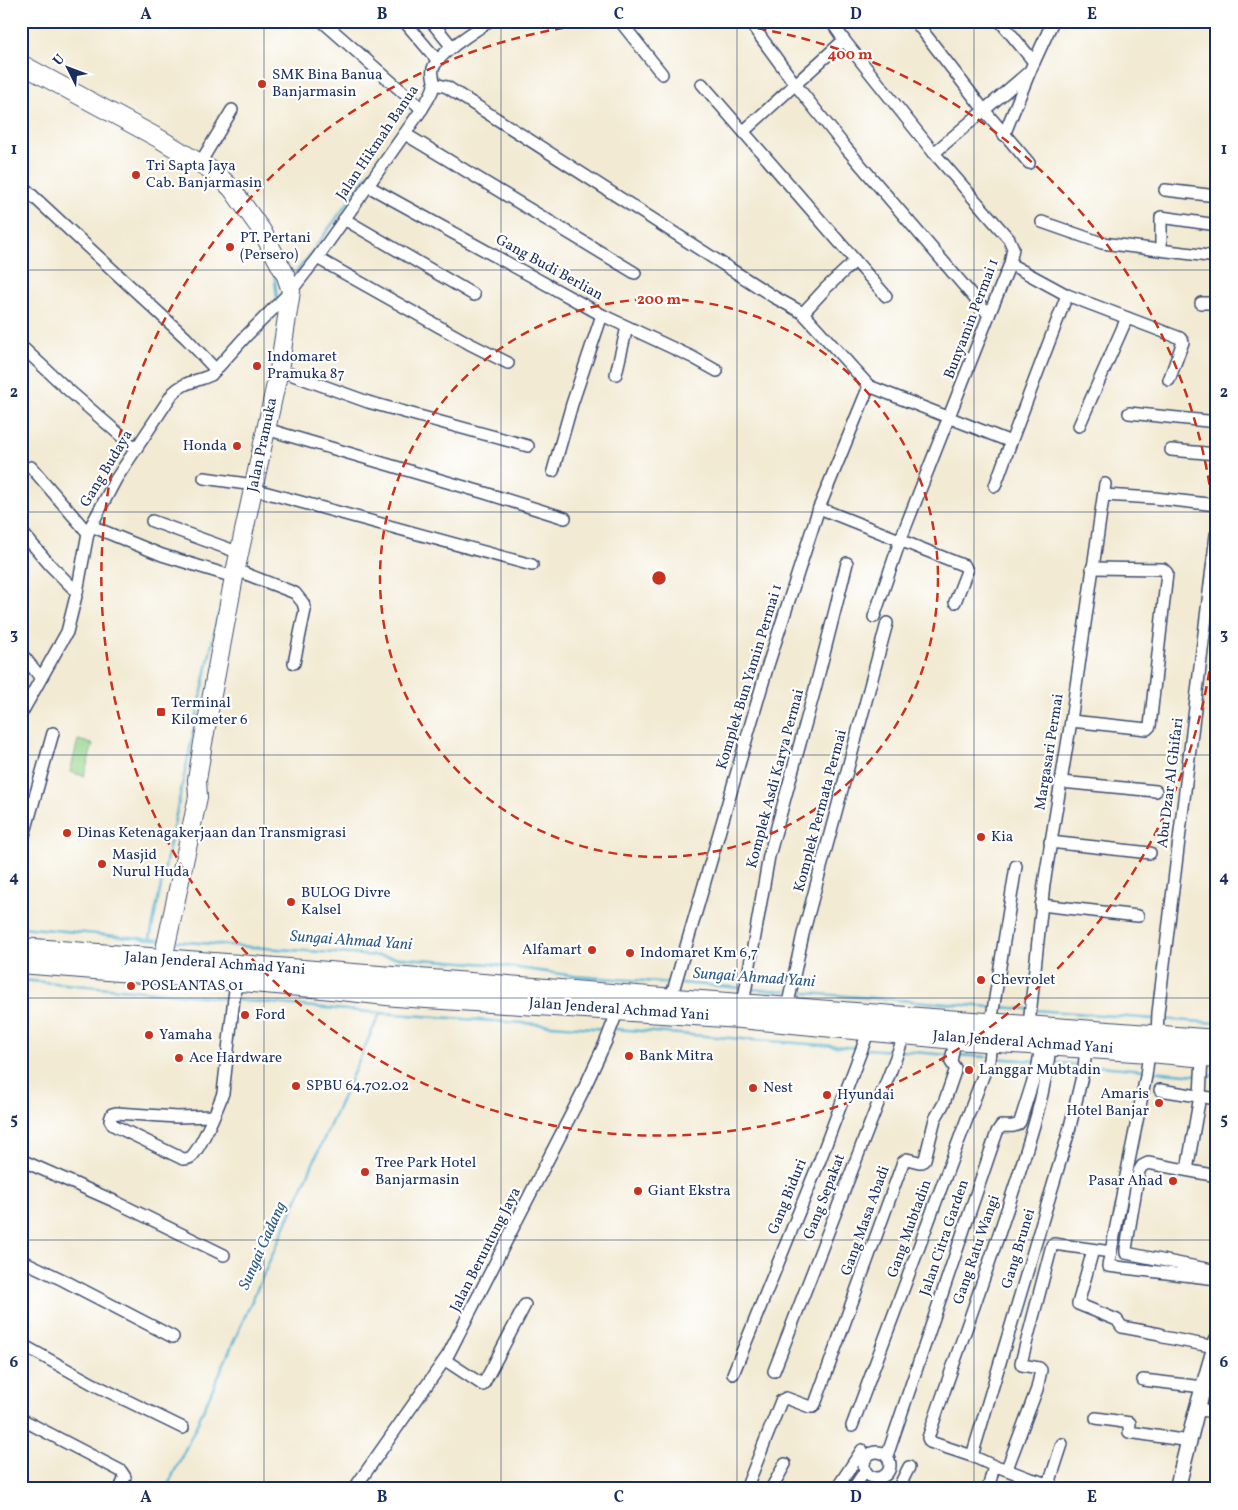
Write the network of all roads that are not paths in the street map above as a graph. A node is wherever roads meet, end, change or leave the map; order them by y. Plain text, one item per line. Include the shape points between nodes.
1 (322, 21) edge
2 (404, 21) edge
3 (431, 21) edge
4 (620, 21) edge
5 (749, 21) edge
6 (831, 21) edge
7 (915, 21) edge
8 (1000, 21) edge
9 (1053, 21) edge
10 (488, 22) edge
11 (844, 40) junction
12 (452, 47) junction
13 (438, 61) junction
14 (21, 64) edge
15 (1032, 66) junction
16 (662, 74) dead end
17 (435, 84) junction
18 (702, 84) dead end
19 (795, 84) junction
20 (422, 109) junction
21 (232, 110) dead end
22 (984, 110) junction
23 (744, 131) junction
24 (405, 134) junction
25 (1004, 135) junction
26 (934, 153) junction
27 (200, 163) junction
28 (1029, 163) dead end
29 (21, 185) edge
30 (368, 186) junction
31 (1165, 190) dead end
32 (1217, 196) edge
33 (344, 219) junction
34 (1042, 222) dead end
35 (1217, 225) edge
36 (1161, 249) junction
37 (1217, 257) edge
38 (317, 258) junction
39 (855, 261) junction
40 (1010, 264) junction
41 (635, 273) dead end
42 (291, 291) junction
43 (474, 295) dead end
44 (1067, 295) junction
45 (886, 296) dead end
46 (1201, 303) dead end
47 (1217, 303) edge
48 (803, 313) junction
49 (602, 315) junction
50 (989, 315) junction
51 (1127, 318) junction
52 (627, 327) junction
53 (21, 346) edge
54 (508, 363) dead end
55 (216, 370) junction
56 (279, 370) junction
57 (717, 371) dead end
58 (616, 374) dead end
59 (1169, 380) dead end
60 (869, 386) junction
61 (1129, 413) dead end
62 (950, 417) junction
63 (1217, 422) edge
64 (1079, 426) dead end
65 (266, 429) junction
66 (1012, 442) junction
67 (528, 446) dead end
68 (136, 448) junction
69 (1171, 450) dead end
70 (1217, 454) edge
71 (31, 467) dead end
72 (553, 471) dead end
73 (204, 478) dead end
74 (995, 486) dead end
75 (254, 487) junction
76 (1217, 505) edge
77 (819, 508) junction
78 (565, 518) dead end
79 (152, 521) dead end
80 (89, 530) junction
81 (21, 531) edge
82 (1216, 535) edge
83 (900, 541) junction
84 (847, 563) dead end
85 (532, 565) dead end
86 (237, 567) junction
87 (1092, 568) junction
88 (77, 592) junction
89 (955, 602) dead end
90 (874, 617) dead end
91 (887, 623) dead end
92 (21, 652) edge
93 (294, 663) dead end
94 (41, 678) junction
95 (21, 714) edge
96 (1071, 721) junction
97 (53, 733) dead end
98 (1061, 782) junction
99 (1156, 791) dead end
100 (1050, 842) junction
101 (21, 846) edge
102 (1150, 853) dead end
103 (1016, 866) dead end
104 (1041, 905) junction
105 (1138, 916) dead end
106 (21, 948) edge
107 (158, 954) junction
108 (21, 963) edge
109 (235, 988) junction
110 (674, 988) junction
111 (743, 1004) junction
112 (787, 1008) junction
113 (1030, 1013) junction
114 (615, 1019) junction
115 (839, 1020) junction
116 (992, 1031) junction
117 (1217, 1040) edge
118 (865, 1043) junction
119 (1153, 1044) junction
120 (901, 1045) junction
121 (953, 1050) junction
122 (1044, 1057) junction
123 (1085, 1059) junction
124 (1205, 1067) edge
125 (1160, 1090) dead end
126 (1200, 1096) junction
127 (1217, 1099) edge
128 (213, 1116) junction
129 (21, 1160) edge
130 (1187, 1170) junction
131 (1217, 1176) edge
132 (1093, 1250) junction
133 (1112, 1252) junction
134 (224, 1255) dead end
135 (21, 1260) edge
136 (1217, 1271) edge
137 (1217, 1279) edge
138 (525, 1305) dead end
139 (173, 1337) dead end
140 (1216, 1343) edge
141 (21, 1344) edge
142 (445, 1360) junction
143 (774, 1372) dead end
144 (733, 1374) dead end
145 (1143, 1380) dead end
146 (1203, 1387) junction
147 (1197, 1409) junction
148 (1217, 1413) edge
149 (1096, 1418) dead end
150 (21, 1419) edge
151 (852, 1426) dead end
152 (183, 1428) dead end
153 (1189, 1441) junction
154 (1062, 1444) dead end
155 (887, 1456) junction
156 (972, 1456) junction
157 (861, 1461) junction
158 (785, 1464) dead end
159 (994, 1466) junction
160 (1008, 1466) dead end
161 (888, 1472) junction
162 (875, 1478) junction
163 (839, 1485) dead end
164 (1049, 1486) edge
165 (120, 1489) edge
166 (354, 1489) edge
167 (746, 1489) edge
168 (771, 1489) edge
169 (853, 1489) edge
170 (868, 1489) edge
171 (892, 1489) edge
172 (898, 1489) edge
173 (988, 1489) edge
174 (1177, 1489) edge

1 - 20 street
2 - 13 street
3 - 12 street
4 - 16 street
5 - 19 street
6 - 11 street, Bunyamin Permai 1
7 - 22 street
8 - 15 street
9 - 15 street
10 - 12 street
11 - 19 street
11 - 26 street, Bunyamin Permai 1
12 - 13 street
13 - 17 street, Jalan Hikmah Banua via 433,70
14 - 27 main road
15 - 22 street
15 - 25 street
17 - 20 street, Jalan Hikmah Banua
17 - 48 street via 447,87
18 - 23 street
19 - 23 street
19 - 50 street
20 - 24 street, Jalan Hikmah Banua
21 - 27 street
22 - 25 street
22 - 26 street
23 - 39 street
24 - 30 street, Jalan Hikmah Banua
24 - 41 street
25 - 28 street
26 - 40 street, Bunyamin Permai 1 via 1009,239 1013,248
27 - 42 main road via 232,189 246,207 272,248
29 - 55 street via 186,338
30 - 33 street, Jalan Hikmah Banua
30 - 49 street, Gang Budi Berlian
31 - 32 street
33 - 38 street, Jalan Hikmah Banua
33 - 43 street
34 - 36 street via 1102,243
35 - 36 street via 1161,217
36 - 37 street
38 - 42 street, Jalan Hikmah Banua
38 - 54 street
39 - 45 street
39 - 48 street
40 - 44 street
40 - 50 street, Bunyamin Permai 1
42 - 55 street, Gang Budaya
42 - 56 main road, Jalan Pramuka
44 - 51 street
44 - 66 street
46 - 47 street
48 - 60 street
49 - 52 street, Gang Budi Berlian
49 - 72 street
50 - 62 street, Bunyamin Permai 1
51 - 59 street via 1183,341
51 - 64 street
52 - 57 street, Gang Budi Berlian
52 - 58 street
53 - 68 street
55 - 68 street, Gang Budaya via 179,387
56 - 65 main road, Jalan Pramuka
56 - 67 street via 368,402
60 - 62 street
60 - 77 street, Komplek Bun Yamin Permai 1
61 - 63 street
62 - 66 street
62 - 83 street, Bunyamin Permai 1
65 - 75 main road, Jalan Pramuka
65 - 78 street
66 - 74 street
68 - 80 street, Gang Budaya
69 - 70 street
71 - 80 street
73 - 75 street
75 - 85 street
75 - 86 main road, Jalan Pramuka
76 - 87 street, Margasari Permai via 1104,489
77 - 83 street
77 - 110 street, Komplek Bun Yamin Permai 1 via 768,664
79 - 86 street
80 - 86 street via 162,555
80 - 88 street, Gang Budaya
81 - 88 street
82 - 119 street, Abu Dzar Al Ghifari
83 - 89 street via 966,567
83 - 90 street, Bunyamin Permai 1
84 - 111 street, Komplek Asdi Karya Permai via 769,856
86 - 93 street via 295,593 303,603 305,610
86 - 107 main road, Jalan Pramuka via 197,780 198,797
87 - 96 street, Margasari Permai
87 - 96 street via 1163,569 1167,573 1150,726 1147,729
88 - 94 street, Gang Budaya via 65,637
91 - 112 street, Komplek Permata Permai via 803,934
92 - 94 street
94 - 95 street, Gang Budaya
96 - 98 street, Margasari Permai
97 - 101 street
98 - 99 street
98 - 100 street, Margasari Permai
100 - 102 street
100 - 104 street, Margasari Permai
103 - 116 street, Gang Mubtadin
104 - 105 street
104 - 113 street, Margasari Permai
106 - 107 highway, Jalan Jenderal Achmad Yani
107 - 108 highway, Jalan Jenderal Achmad Yani
107 - 109 highway, Jalan Jenderal Achmad Yani
107 - 110 highway, Jalan Jenderal Achmad Yani
109 - 114 highway, Jalan Jenderal Achmad Yani via 396,996
109 - 128 street via 224,1093
110 - 111 highway, Jalan Jenderal Achmad Yani
111 - 112 highway, Jalan Jenderal Achmad Yani
112 - 115 highway, Jalan Jenderal Achmad Yani
113 - 116 highway, Jalan Jenderal Achmad Yani
113 - 119 highway, Jalan Jenderal Achmad Yani
114 - 115 highway, Jalan Jenderal Achmad Yani
114 - 142 street, Jalan Beruntung Jaya via 517,1222
115 - 116 highway, Jalan Jenderal Achmad Yani
115 - 118 highway, Jalan Jenderal Achmad Yani
116 - 121 highway, Jalan Jenderal Achmad Yani
116 - 122 highway, Jalan Jenderal Achmad Yani
116 - 151 street, Gang Mubtadin
117 - 119 highway, Jalan Jenderal Achmad Yani
118 - 120 highway, Jalan Jenderal Achmad Yani
118 - 144 street, Gang Biduri
119 - 123 highway, Jalan Jenderal Achmad Yani
119 - 124 highway, Jalan Jenderal Achmad Yani
119 - 133 street, Abu Dzar Al Ghifari
120 - 121 highway, Jalan Jenderal Achmad Yani
120 - 143 street, Gang Sepakat
121 - 167 street, Gang Masa Abadi via 951,1062 955,1071 935,1119 925,1159 919,1162 907,1158 903,1162 815,1404 810,1408 786,1398 780,1401
122 - 123 highway, Jalan Jenderal Achmad Yani
122 - 155 street, Jalan Citra Garden via 1020,1122 1018,1125 1001,1126 997,1132
122 - 156 street, Gang Ratu Wangi via 1040,1102 1024,1157 928,1438 930,1442
123 - 156 street, Gang Brunei via 1068,1135
124 - 126 street
125 - 126 street
126 - 127 street
126 - 130 street
128 - 128 street via 195,1152 188,1159 114,1126 110,1120 116,1113
129 - 134 street
130 - 131 street
130 - 136 street via 1148,1163 1138,1170 1126,1253
132 - 133 street
132 - 140 street via 1078,1304 1117,1320 1122,1327 1163,1337
132 - 160 street via 1052,1245 1021,1363 1041,1370
133 - 137 street via 1108,1266
135 - 139 street
138 - 142 street via 483,1385
140 - 146 street
141 - 152 street
142 - 166 street, Jalan Beruntung Jaya
145 - 146 street
146 - 147 street
147 - 148 street
147 - 153 street
149 - 153 street via 1130,1423 1129,1432
150 - 165 street via 121,1471 125,1477
153 - 174 street
154 - 164 street
155 - 157 street via 874,1452
155 - 161 street via 891,1463
156 - 159 street
157 - 162 street
157 - 163 street
157 - 169 street
158 - 168 street
159 - 164 street
159 - 173 street
161 - 162 street
161 - 171 street via 887,1482
161 - 172 street via 908,1471
162 - 170 street

